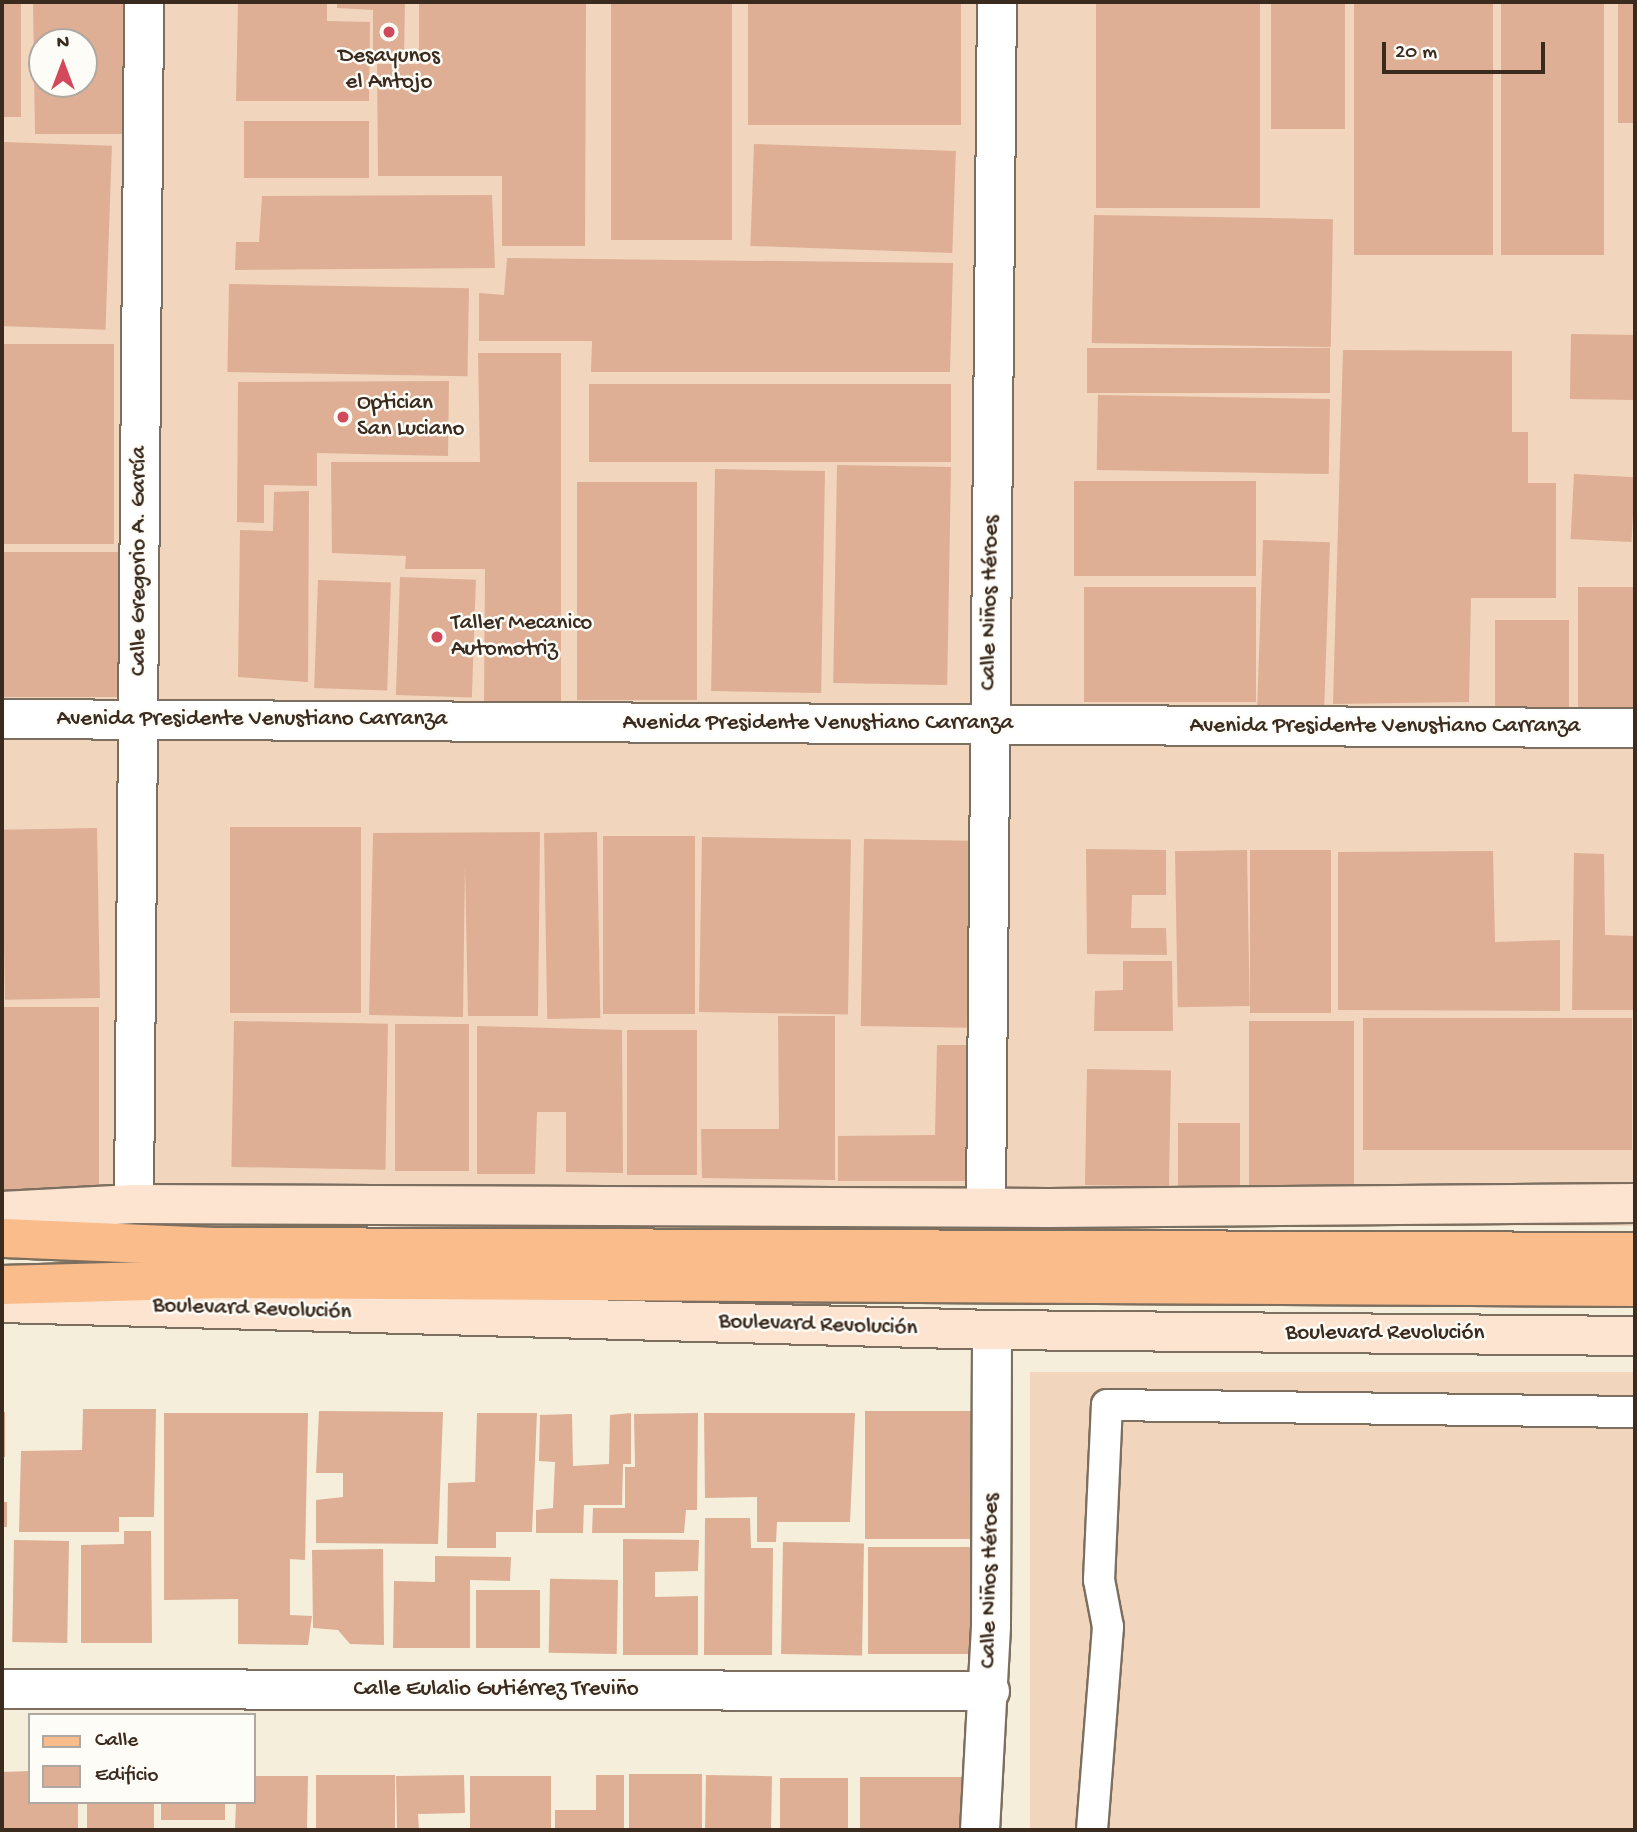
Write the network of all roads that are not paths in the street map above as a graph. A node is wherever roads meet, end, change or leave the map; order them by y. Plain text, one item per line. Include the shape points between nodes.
1 (144, 2) edge
2 (997, 2) edge
3 (2, 719) edge
4 (138, 719) junction
5 (990, 725) junction
6 (1635, 728) edge
7 (1635, 1203) edge
8 (134, 1204) junction
9 (986, 1205) junction
10 (2, 1211) edge
11 (2, 1238) edge
12 (1635, 1252) edge
13 (216, 1263) junction
14 (2, 1285) edge
15 (1635, 1287) edge
16 (2, 1303) edge
17 (992, 1331) junction
18 (1635, 1336) edge
19 (1635, 1412) edge
20 (2, 1689) edge
21 (990, 1691) junction
22 (980, 1830) edge
23 (1093, 1830) edge

1 - 4 street, Calle Gregorio A. García
2 - 5 street, Calle Niños Héroes
3 - 4 street, Avenida Presidente Venustiano Carranza
4 - 5 street, Avenida Presidente Venustiano Carranza
4 - 8 street, Calle Gregorio A. García
5 - 6 street, Avenida Presidente Venustiano Carranza
5 - 9 street, Calle Niños Héroes
7 - 9 main road
8 - 9 main road
8 - 10 main road
11 - 13 main road, Boulevard Revolución
12 - 13 main road, Boulevard Revolución
13 - 14 main road, Boulevard Revolución
13 - 15 main road, Boulevard Revolución
16 - 17 main road, Boulevard Revolución
17 - 18 main road, Boulevard Revolución
17 - 21 street, Calle Niños Héroes
19 - 23 lane via 1107,1405 1099,1580 1108,1627
20 - 21 street, Calle Eulalio Gutiérrez Treviño
21 - 22 street, Calle Niños Héroes

